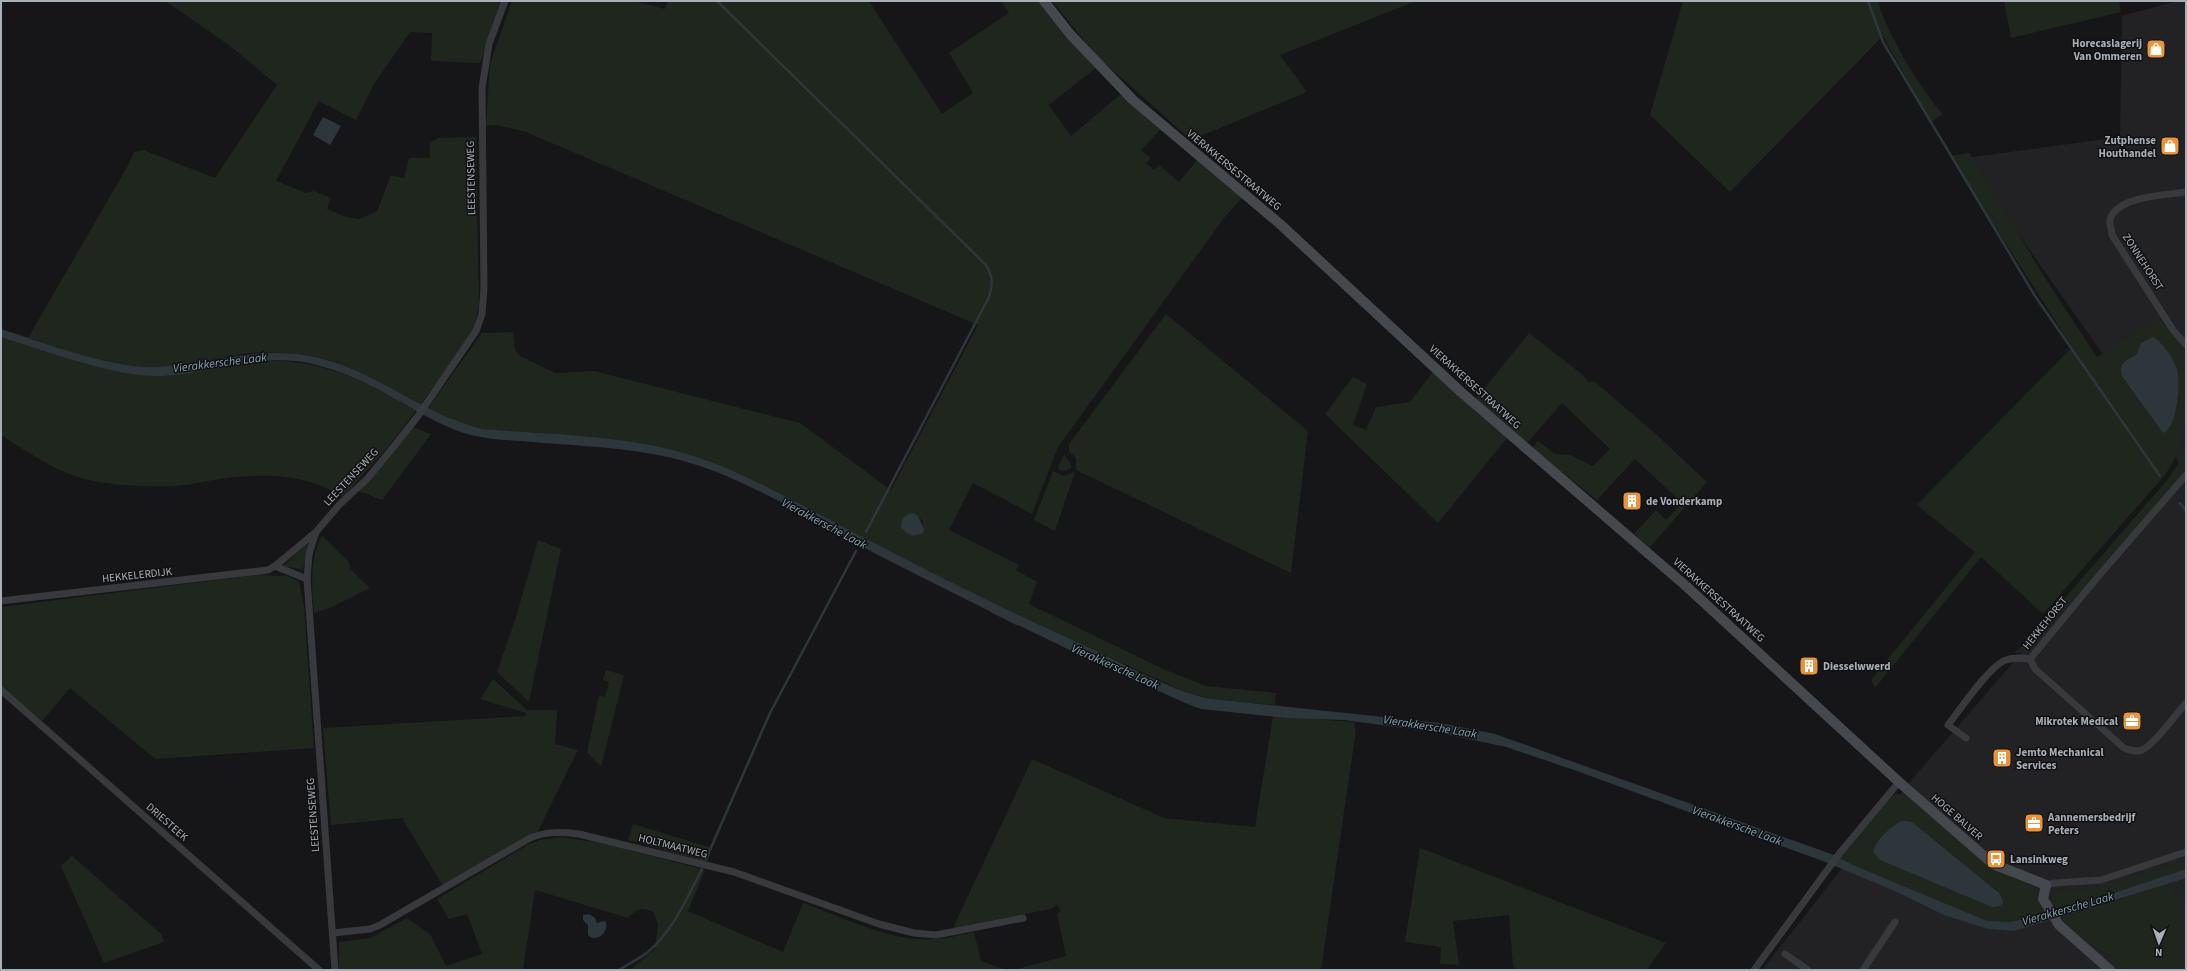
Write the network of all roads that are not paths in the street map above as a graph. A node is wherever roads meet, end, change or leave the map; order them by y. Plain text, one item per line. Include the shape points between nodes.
1 (505, 1) edge
2 (1044, 1) edge
3 (2186, 192) edge
4 (2186, 345) edge
5 (2186, 475) edge
6 (316, 532) junction
7 (275, 566) junction
8 (307, 578) junction
9 (1, 601) edge
10 (2030, 659) junction
11 (1, 690) edge
12 (2186, 703) edge
13 (1966, 738) dead end
14 (1899, 782) junction
15 (2186, 852) edge
16 (2046, 885) junction
17 (1023, 918) dead end
18 (1895, 922) dead end
19 (333, 933) junction
20 (1784, 954) dead end
21 (319, 970) edge
22 (335, 970) edge
23 (1754, 970) edge
24 (1808, 970) edge
25 (1863, 970) edge
26 (2110, 970) edge

1 - 6 street, LEESTENSEWEG via 489,44 482,88 484,289 482,314 476,331 418,416 367,479 339,505
2 - 14 street, VIERAKKERSESTRAATWEG via 1070,34 1133,100 1280,224 1461,392 1686,586
3 - 4 street, ZONNEHORST via 2136,199 2118,207 2110,220 2112,235
5 - 10 street, HEKKEHORST
6 - 7 street, HEKKELERDIJK
6 - 8 street, LEESTENSEWEG via 309,554
7 - 8 street
7 - 9 street, HEKKELERDIJK via 268,570 229,576
8 - 19 street, LEESTENSEWEG
10 - 12 street, HEKKEHORST via 2035,669 2124,748 2134,752 2151,744
10 - 13 street via 2014,658 1998,664 1969,698 1948,725
11 - 21 street, DRIESTEEK
14 - 16 street, HOGE BALVER via 1993,864
14 - 23 street via 1839,854
15 - 16 street via 2101,880
16 - 26 street via 2043,899 2059,925
17 - 19 street, HOLTMAATWEG via 936,935 914,933 879,924 734,872 559,831 544,832 530,838 380,925 370,929
18 - 25 street
19 - 22 street, LEESTENSEWEG
20 - 24 street

